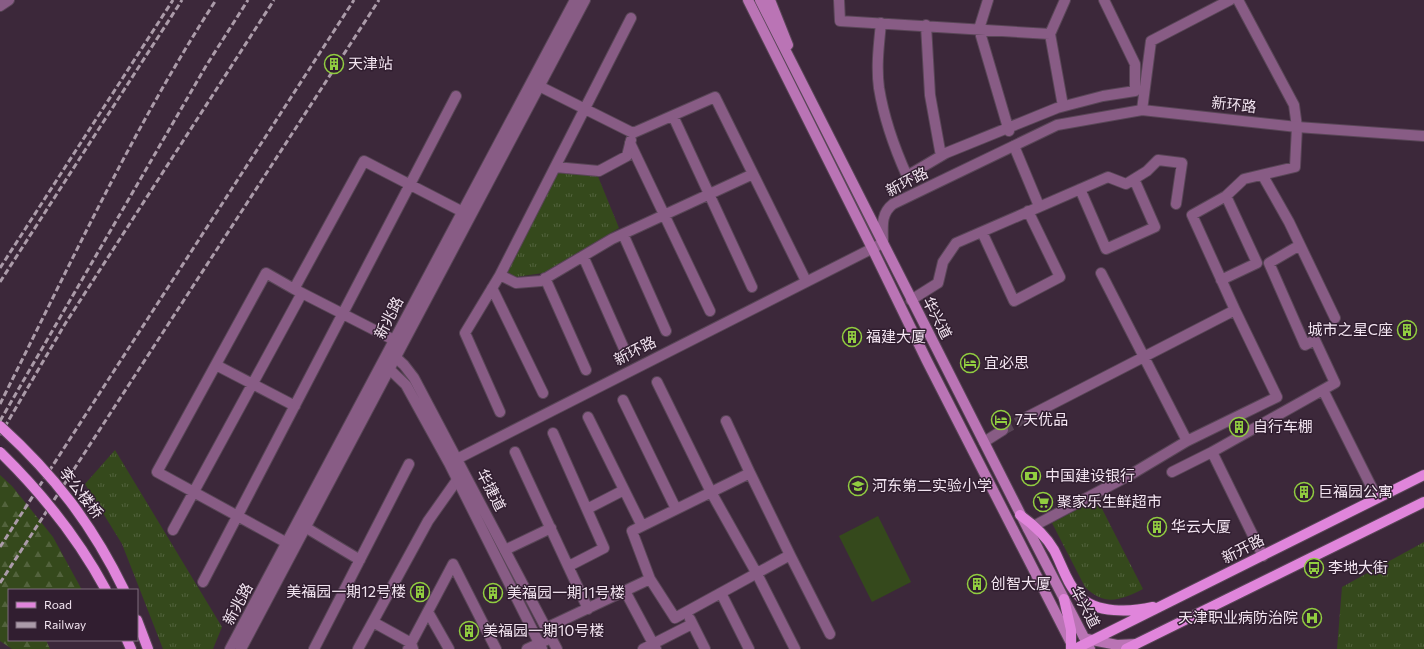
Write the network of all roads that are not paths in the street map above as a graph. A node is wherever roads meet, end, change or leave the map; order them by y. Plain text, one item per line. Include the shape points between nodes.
1 (9, 0) edge
2 (575, 0) edge
3 (585, 0) edge
4 (748, 0) edge
5 (760, 0) edge
6 (770, 0) edge
7 (839, 0) edge
8 (988, 0) edge
9 (1065, 0) edge
10 (1104, 0) edge
11 (1238, 0) edge
12 (1226, 1) edge
13 (0, 6) edge
14 (631, 18) dead end
15 (881, 23) junction
16 (926, 25) junction
17 (980, 29) junction
18 (1050, 34) junction
19 (797, 73) junction
20 (539, 86) junction
21 (456, 96) dead end
22 (1063, 106) junction
23 (584, 109) junction
24 (1142, 110) junction
25 (674, 116) junction
26 (1297, 127) junction
27 (1009, 129) junction
28 (1424, 136) edge
29 (632, 138) junction
30 (1014, 146) junction
31 (941, 156) junction
32 (555, 167) junction
33 (753, 174) junction
34 (1263, 176) dead end
35 (1134, 179) junction
36 (410, 185) junction
37 (1080, 190) junction
38 (709, 194) junction
39 (1226, 196) junction
40 (1176, 204) dead end
41 (1039, 206) junction
42 (461, 211) junction
43 (1028, 211) junction
44 (665, 215) junction
45 (982, 232) junction
46 (623, 234) junction
47 (883, 243) junction
48 (1300, 245) junction
49 (872, 248) junction
50 (583, 256) junction
51 (1101, 274) dead end
52 (500, 275) junction
53 (545, 278) junction
54 (1221, 280) junction
55 (806, 281) junction
56 (752, 287) dead end
57 (492, 288) junction
58 (298, 291) junction
59 (911, 300) junction
60 (1235, 310) junction
61 (710, 311) dead end
62 (342, 314) junction
63 (1335, 318) dead end
64 (666, 331) dead end
65 (394, 340) junction
66 (625, 351) dead end
67 (392, 354) junction
68 (1142, 357) junction
69 (216, 365) junction
70 (386, 365) junction
71 (586, 370) dead end
72 (657, 382) dead end
73 (253, 384) junction
74 (1323, 390) junction
75 (543, 393) dead end
76 (623, 400) dead end
77 (295, 406) junction
78 (500, 412) dead end
79 (588, 417) dead end
80 (1027, 417) tunnel mouth
81 (726, 421) dead end
82 (0, 426) edge
83 (1003, 430) tunnel mouth
84 (553, 433) dead end
85 (1187, 441) junction
86 (984, 442) junction
87 (0, 452) edge
88 (515, 452) dead end
89 (1212, 452) junction
90 (453, 460) junction
91 (409, 464) dead end
92 (1172, 472) dead end
93 (750, 473) junction
94 (1424, 475) edge
95 (457, 480) junction
96 (624, 490) junction
97 (712, 492) junction
98 (194, 493) junction
99 (1377, 498) junction
100 (1424, 502) edge
101 (587, 509) junction
102 (676, 509) junction
103 (237, 517) junction
104 (642, 526) junction
105 (305, 527) junction
106 (1031, 527) junction
107 (551, 528) junction
108 (173, 530) dead end
109 (287, 544) junction
110 (505, 550) junction
111 (790, 555) junction
112 (1263, 556) junction
113 (360, 560) junction
114 (569, 566) junction
115 (757, 574) junction
116 (650, 579) junction
117 (203, 582) dead end
118 (105, 589) edge
119 (123, 589) edge
120 (625, 591) junction
121 (721, 593) junction
122 (1064, 599) junction
123 (1052, 604) junction
124 (1166, 604) junction
125 (588, 609) junction
126 (428, 612) junction
127 (687, 612) junction
128 (373, 622) junction
129 (138, 623) edge
130 (692, 624) junction
131 (1071, 630) junction
132 (548, 633) junction
133 (830, 634) dead end
134 (1089, 643) edge
135 (1138, 644) junction
136 (541, 646) edge
137 (654, 646) edge
138 (411, 647) edge
139 (1073, 648) edge
140 (148, 649) edge
141 (230, 649) edge
142 (240, 649) edge
143 (314, 649) edge
144 (358, 649) edge
145 (449, 649) edge
146 (496, 649) edge
147 (527, 649) edge
148 (556, 649) edge
149 (643, 649) edge
150 (704, 649) edge
151 (749, 649) edge
152 (795, 649) edge
153 (1126, 649) edge

1 - 13 street
2 - 42 street, 新兆路
3 - 20 street, 新兆路
4 - 49 main road, 华兴道
5 - 19 main road, 华兴道
6 - 19 main road via 785,34
7 - 15 street via 840,20
8 - 17 street
9 - 18 street
10 - 22 street via 1135,64 1135,91
11 - 26 street via 1294,105
12 - 24 street via 1151,41
14 - 23 street
15 - 16 street
15 - 31 street via 879,87 890,134 907,176
16 - 17 street
16 - 31 street via 930,95
17 - 18 street
17 - 27 street
18 - 22 street
19 - 47 main road, 华兴道
20 - 23 street
20 - 67 street, 新兆路
21 - 36 street
22 - 27 street
23 - 29 street
23 - 32 street
24 - 26 street, 新环路
24 - 30 street, 新环路 via 1057,125
25 - 29 street
25 - 33 street via 715,97
25 - 38 street
26 - 28 street, 新环路
26 - 39 street via 1296,167 1244,179
27 - 31 street
29 - 32 street via 627,156 599,170
29 - 44 street
30 - 41 street
30 - 47 street, 新环路 via 893,204 883,217
32 - 52 street
33 - 38 street
33 - 55 street
34 - 48 street
35 - 37 street via 1126,184 1108,177
35 - 37 street via 1155,227 1106,248
35 - 40 street via 1158,160 1182,163
36 - 42 street
36 - 58 street via 364,161
36 - 62 street
37 - 41 street
38 - 44 street
38 - 56 street
39 - 54 street via 1192,215
39 - 54 street via 1257,263
41 - 43 street
42 - 65 street, 新兆路
43 - 45 street
43 - 45 street via 1060,277 1014,301
44 - 46 street
44 - 61 street
45 - 59 street via 956,243 944,262 938,283
46 - 50 street
46 - 64 street
47 - 49 street, 新环路
47 - 59 main road, 华兴道
48 - 63 street
48 - 74 street via 1268,263 1305,345 1315,340 1335,383
49 - 55 street, 新环路
49 - 123 main road, 华兴道
50 - 53 street
50 - 66 street
51 - 68 street
52 - 53 street via 516,283 541,281
52 - 57 street
53 - 71 street
54 - 60 street
55 - 90 street, 新环路
57 - 75 street
57 - 78 street via 465,333
58 - 62 street
58 - 69 street via 266,273
58 - 73 street
59 - 86 main road, 华兴道
60 - 68 street
60 - 85 street via 1277,397
62 - 65 street
62 - 77 street
65 - 67 street, 新兆路
67 - 70 street, 新兆路
67 - 90 street, 华捷道 via 414,378
68 - 80 street
68 - 85 street
69 - 73 street
69 - 98 street via 157,472
70 - 90 street, 华捷道 via 406,384
70 - 105 street, 新兆路
70 - 109 street, 新兆路
72 - 97 street
73 - 77 street
73 - 98 street
74 - 89 street
74 - 99 street
76 - 102 street
77 - 103 street
79 - 96 street
81 - 93 street
82 - 119 main road, 李公楼桥, bridge via 70,500 106,555
83 - 86 street
84 - 101 street
85 - 106 street via 1130,475
86 - 106 main road, 华兴道 via 1020,515
87 - 118 main road, bridge via 61,519 85,553
88 - 107 street
89 - 92 street
89 - 112 street
90 - 95 street, 华捷道
90 - 110 street, 华捷道
91 - 113 street
93 - 97 street
93 - 111 street
94 - 99 main road, 新开路
95 - 128 street via 428,521
95 - 136 street, 华捷道
96 - 101 street
96 - 104 street
97 - 102 street
97 - 115 street
98 - 103 street
98 - 108 street
99 - 112 main road, 新开路
100 - 135 main road
101 - 114 street via 604,548
102 - 104 street
103 - 109 street
103 - 117 street
104 - 116 street via 632,531
105 - 113 street
105 - 142 street, 新兆路
106 - 122 main road, 华兴道
106 - 124 main road via 1054,550 1080,598 1108,609 1140,609
107 - 110 street
107 - 114 street
109 - 141 street, 新兆路
110 - 132 street, 华捷道
111 - 115 street
111 - 133 street
112 - 124 main road, 新开路
113 - 143 street
114 - 125 street
115 - 121 street
115 - 152 street
116 - 120 street
116 - 127 street via 675,618
120 - 125 street
120 - 137 street
121 - 127 street
121 - 151 street
122 - 131 main road
122 - 134 main road, 华兴道
123 - 131 main road
123 - 139 main road, 华兴道
124 - 134 main road, 新开路
125 - 132 street
126 - 138 street
126 - 145 street
126 - 146 street via 453,564
127 - 130 street
128 - 138 street
128 - 144 street
129 - 140 main road
130 - 137 street
130 - 150 street
131 - 134 main road
131 - 139 main road
132 - 136 street
132 - 148 street, 华捷道
134 - 135 main road
134 - 139 main road, 新开路
135 - 153 main road
136 - 147 street
137 - 149 street

